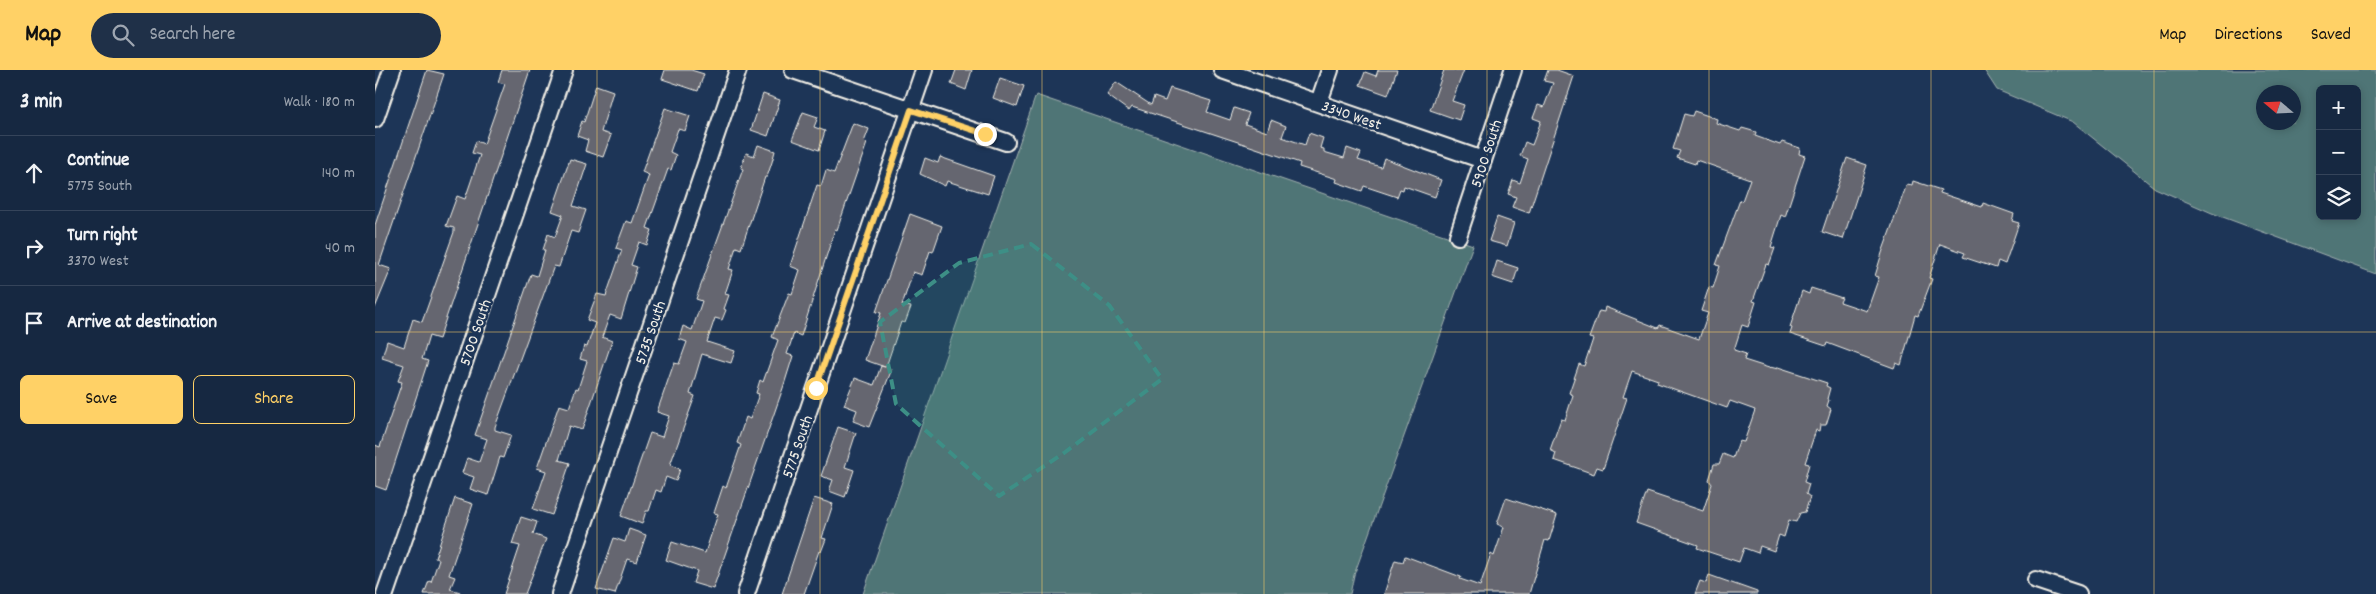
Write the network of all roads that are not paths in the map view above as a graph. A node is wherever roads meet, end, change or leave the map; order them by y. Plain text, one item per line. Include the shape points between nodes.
1 (392, 70) edge
2 (564, 70) edge
3 (738, 70) edge
4 (793, 70) edge
5 (924, 70) edge
6 (1222, 70) edge
7 (1330, 70) edge
8 (1513, 70) edge
9 (1319, 102) junction
10 (911, 110) junction
11 (375, 119) edge
12 (1006, 142) dead end
13 (1483, 160) junction
14 (1458, 236) dead end
15 (2036, 580) dead end
16 (385, 594) edge
17 (559, 594) edge
18 (746, 594) edge
19 (2078, 594) edge

1 - 11 street
2 - 16 street, 5700 South
3 - 17 street, 5735 South
4 - 10 street
5 - 10 street, 5775 South
6 - 9 street, 3340 West
7 - 9 street
8 - 13 street, 5900 South
9 - 13 street, 3340 West
10 - 12 street
10 - 18 street, 5775 South
13 - 14 street, 5900 South
15 - 19 street

